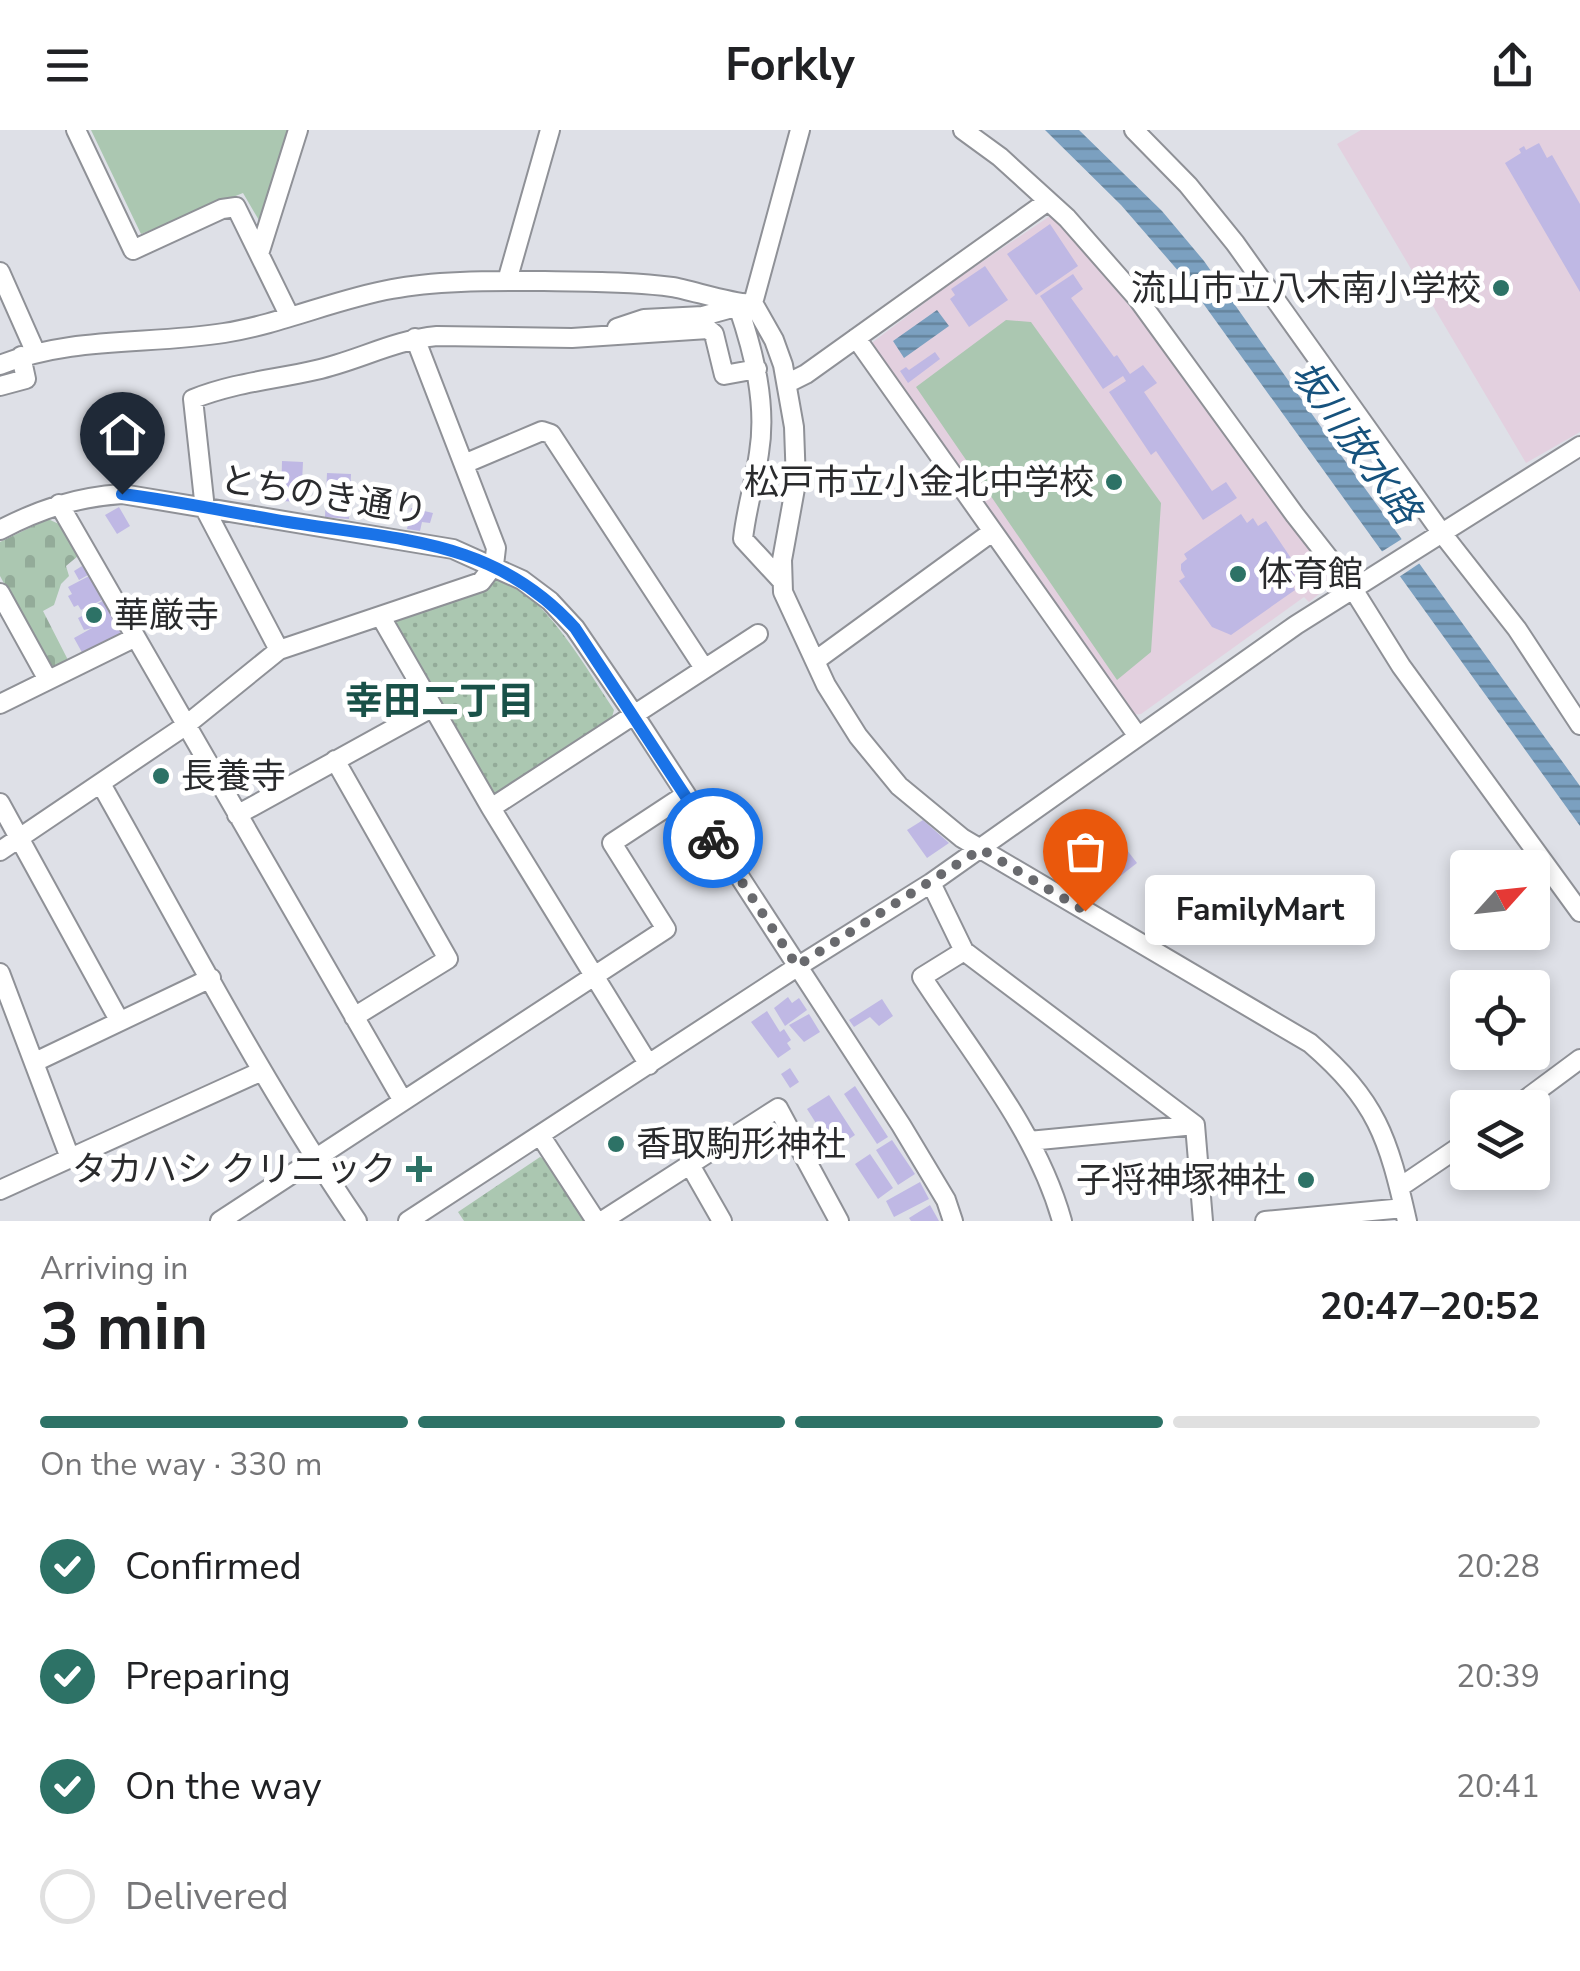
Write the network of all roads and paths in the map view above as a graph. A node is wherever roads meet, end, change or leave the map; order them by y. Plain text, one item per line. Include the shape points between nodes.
1 (76, 130) edge
2 (298, 130) edge
3 (550, 130) edge
4 (800, 130) edge
5 (963, 130) edge
6 (1134, 130) edge
7 (1048, 202) junction
8 (259, 254) junction
9 (0, 272) edge
10 (507, 281) junction
11 (745, 305) junction
12 (289, 315) junction
13 (596, 336) junction
14 (416, 338) junction
15 (856, 338) junction
16 (28, 354) junction
17 (0, 365) edge
18 (757, 369) junction
19 (788, 383) junction
20 (0, 386) edge
21 (1580, 446) edge
22 (464, 464) junction
23 (58, 504) junction
24 (205, 508) junction
25 (0, 530) edge
26 (992, 532) junction
27 (1437, 535) junction
28 (494, 565) junction
29 (780, 579) junction
30 (1356, 587) junction
31 (0, 592) edge
32 (381, 617) junction
33 (758, 634) dead end
34 (134, 638) junction
35 (279, 650) junction
36 (814, 661) junction
37 (704, 668) junction
38 (48, 680) junction
39 (0, 704) edge
40 (433, 707) junction
41 (635, 716) junction
42 (1580, 725) edge
43 (185, 726) junction
44 (1137, 735) junction
45 (335, 760) junction
46 (100, 784) junction
47 (684, 794) junction
48 (0, 803) edge
49 (491, 808) junction
50 (238, 815) junction
51 (19, 838) junction
52 (981, 849) junction
53 (0, 851) edge
54 (931, 883) junction
55 (1580, 912) edge
56 (964, 951) junction
57 (797, 966) junction
58 (0, 973) edge
59 (211, 978) junction
60 (594, 978) junction
61 (354, 1017) junction
62 (119, 1020) junction
63 (1580, 1059) edge
64 (35, 1062) junction
65 (649, 1065) junction
66 (262, 1071) junction
67 (1538, 1090) edge
68 (403, 1101) junction
69 (1195, 1125) junction
70 (540, 1135) junction
71 (1029, 1141) junction
72 (1450, 1153) edge
73 (70, 1158) junction
74 (314, 1159) junction
75 (690, 1165) junction
76 (1400, 1187) junction
77 (0, 1190) edge
78 (1406, 1215) edge
79 (412, 1220) edge
80 (1317, 1220) edge
81 (220, 1221) edge
82 (356, 1221) edge
83 (600, 1221) edge
84 (722, 1221) edge
85 (839, 1221) edge
86 (954, 1221) edge
87 (1062, 1221) edge
88 (1203, 1221) edge
89 (1265, 1221) edge

1 - 8 street via 133,250 236,208
2 - 8 street
3 - 10 street
4 - 11 street
5 - 7 street
6 - 27 street via 1235,243
7 - 15 street
7 - 30 street via 1138,299
8 - 12 street
9 - 16 street
10 - 11 street via 666,286
10 - 12 street via 395,288
11 - 13 street via 644,320
11 - 18 street
11 - 19 street via 774,340
12 - 16 street via 226,333
13 - 14 street
13 - 18 street via 708,329 724,375
14 - 22 street
14 - 24 street via 193,399
15 - 19 street
15 - 26 street
16 - 17 street
16 - 20 street via 26,379
18 - 29 street via 760,451 743,539
19 - 29 street via 796,483
21 - 27 street
22 - 28 street via 496,548
22 - 37 street via 547,431
23 - 24 street, とちのき通り via 122,494
23 - 25 street, とちのき通り
23 - 34 street
24 - 28 street, とちのき通り via 453,549
24 - 35 street
26 - 36 street
26 - 44 street
27 - 30 street
27 - 42 street via 1517,629
28 - 32 street via 481,582
28 - 41 street, とちのき通り via 550,601
29 - 36 street
30 - 44 street
30 - 55 street via 1401,666
31 - 38 street
32 - 35 street
32 - 40 street
33 - 37 street
34 - 38 street
34 - 43 street
35 - 43 street
36 - 52 street via 879,764 918,804
37 - 41 street
38 - 39 street
40 - 45 street
40 - 49 street
41 - 47 street, とちのき通り
41 - 49 street
43 - 46 street
43 - 50 street
44 - 52 street
45 - 50 street
45 - 61 street via 448,959
46 - 51 street
46 - 59 street
47 - 57 street, とちのき通り
47 - 60 street via 612,843 666,928
48 - 51 street
49 - 60 street
50 - 61 street
51 - 53 street
51 - 62 street
52 - 54 street
52 - 76 street via 1310,1043 1372,1111
54 - 56 street
54 - 57 street
56 - 69 street
56 - 71 street via 922,976
57 - 65 street
57 - 86 street, とちのき通り via 901,1125
58 - 64 street
59 - 62 street
59 - 66 street
60 - 65 street
60 - 68 street
61 - 68 street
62 - 64 street
63 - 67 street
64 - 73 street
65 - 70 street
66 - 73 street
66 - 74 street
68 - 74 street
69 - 71 street
69 - 88 street
70 - 79 street
70 - 83 street
71 - 87 street
72 - 76 street
73 - 77 street
74 - 81 street
74 - 82 street
75 - 83 street
75 - 84 street
75 - 85 street via 778,1108
76 - 78 street
78 - 80 street
80 - 89 street

